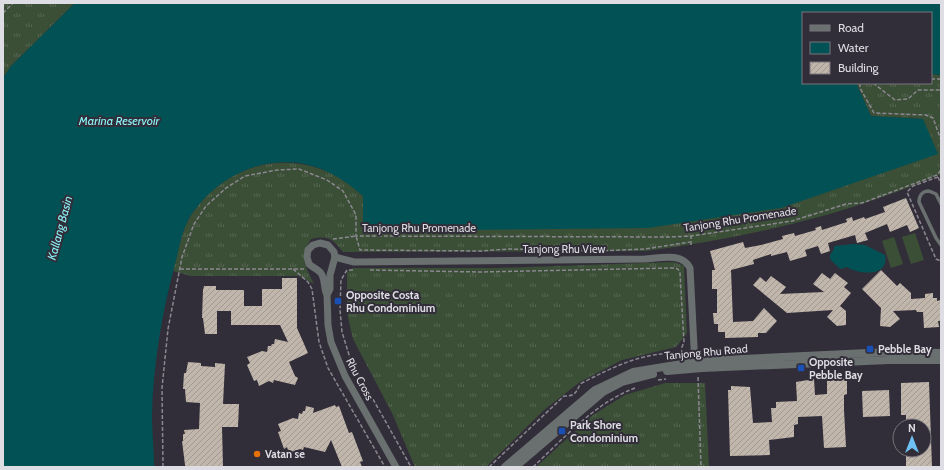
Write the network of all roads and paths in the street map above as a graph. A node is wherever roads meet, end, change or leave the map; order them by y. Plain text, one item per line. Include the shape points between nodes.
1 (13, 3) edge
2 (3, 13) edge
3 (860, 84) edge
4 (874, 84) edge
5 (941, 90) edge
6 (941, 140) edge
7 (941, 170) edge
8 (937, 174) junction
9 (941, 184) edge
10 (941, 204) edge
11 (356, 236) junction
12 (691, 236) junction
13 (690, 242) junction
14 (320, 243) junction
15 (691, 245) dead end
16 (941, 245) edge
17 (335, 257) junction
18 (314, 268) junction
19 (180, 269) junction
20 (358, 270) dead end
21 (366, 270) dead end
22 (327, 295) junction
23 (680, 352) dead end
24 (941, 353) edge
25 (889, 356) junction
26 (941, 360) edge
27 (695, 365) junction
28 (691, 377) dead end
29 (698, 377) junction
30 (705, 377) dead end
31 (671, 378) dead end
32 (658, 380) dead end
33 (636, 387) dead end
34 (533, 426) dead end
35 (163, 467) edge
36 (396, 467) edge
37 (410, 467) edge
38 (489, 467) edge
39 (505, 467) edge
40 (515, 467) edge
41 (533, 467) edge
42 (701, 467) edge

1 - 2 path
3 - 6 path via 874,114 926,115 933,118
4 - 5 path via 895,100 908,99 918,90
7 - 8 path, Tanjong Rhu Promenade
8 - 9 path
8 - 12 path, Tanjong Rhu Promenade via 862,203 846,204 792,221
10 - 16 lane via 936,194 929,191 923,192 919,198
11 - 12 path, Tanjong Rhu Promenade
11 - 13 path via 360,250 597,251 645,249
11 - 14 path
11 - 19 path, Tanjong Rhu Promenade via 356,215 343,191 328,180 299,169 277,170 245,176 226,188 206,206 194,224
12 - 13 path
13 - 15 path
14 - 17 street via 328,245
14 - 18 street, Rhu Cross via 308,250 309,264
17 - 22 street, Rhu Cross
17 - 27 street, Tanjong Rhu View via 354,262 645,259 670,256 682,259 690,268
18 - 19 path
18 - 22 street, Rhu Cross via 324,279
19 - 35 path, Tanjong Rhu Promenade via 168,329 162,388
20 - 37 path via 347,270 340,280 342,332 350,358
21 - 23 path via 479,272 678,269 684,342
22 - 36 street, Rhu Cross via 328,325 336,357
24 - 25 street, Tanjong Rhu Road
25 - 26 street, Tanjong Rhu Road
25 - 27 street, Tanjong Rhu Road
27 - 39 street, Tanjong Rhu Road via 633,372 595,390
27 - 40 street, Tanjong Rhu Road via 622,382 574,416
28 - 29 path
29 - 30 path
29 - 42 path
31 - 32 path
33 - 41 path via 595,410
34 - 38 path

